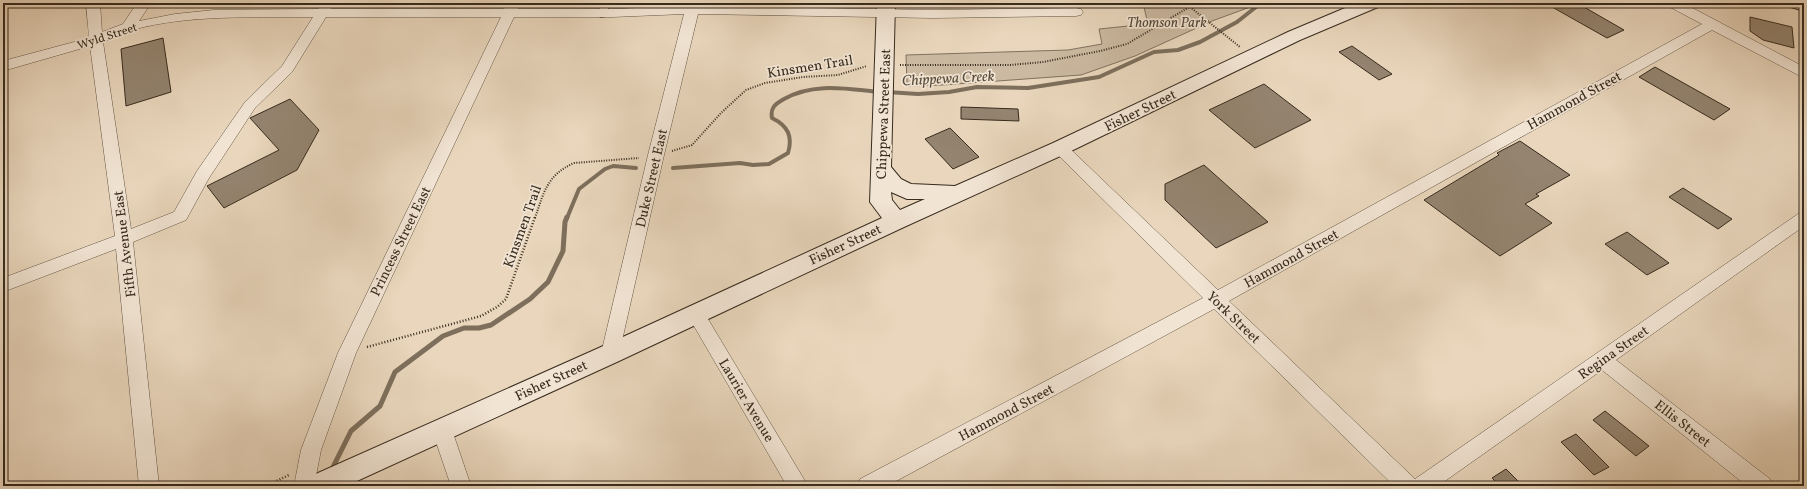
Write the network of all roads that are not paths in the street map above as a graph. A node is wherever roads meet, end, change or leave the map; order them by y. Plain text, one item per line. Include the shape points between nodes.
1 (93, 3) edge
2 (144, 3) edge
3 (1372, 3) edge
4 (1672, 3) edge
5 (1798, 3) edge
6 (1804, 6) edge
7 (693, 7) edge
8 (325, 8) edge
9 (512, 8) edge
10 (604, 8) edge
11 (886, 8) edge
12 (1076, 12) dead end
13 (1712, 24) junction
14 (128, 27) junction
15 (96, 40) junction
16 (3, 66) edge
17 (1804, 73) edge
18 (1060, 148) junction
19 (881, 168) junction
20 (956, 194) junction
21 (1804, 218) edge
22 (896, 220) junction
23 (124, 239) junction
24 (3, 285) edge
25 (1216, 300) junction
26 (696, 314) junction
27 (610, 354) junction
28 (1603, 360) junction
29 (442, 430) junction
30 (148, 486) edge
31 (314, 486) edge
32 (461, 486) edge
33 (798, 486) edge
34 (867, 486) edge
35 (1408, 486) edge
36 (1421, 486) edge
37 (1763, 486) edge

1 - 15 street, Fifth Avenue East
2 - 14 street
3 - 18 main road, Fisher Street via 1294,36
4 - 13 street
5 - 6 highway
7 - 10 street, Wyld Street
7 - 11 street, Wyld Street
7 - 27 street, Duke Street East
8 - 9 street, Wyld Street
8 - 14 street, Wyld Street via 214,14
8 - 23 street via 287,69 250,105 203,175 180,216
9 - 10 street, Wyld Street
9 - 31 street, Princess Street East via 347,353 311,450
11 - 12 street, Wyld Street via 1025,14
11 - 19 main road, Chippewa Street East
13 - 17 street
13 - 25 street, Hammond Street
14 - 15 street, Wyld Street
15 - 16 street, Wyld Street
15 - 23 street, Fifth Avenue East
18 - 20 main road, Fisher Street
18 - 25 street, York Street
19 - 20 main road via 894,184 907,191
19 - 22 main road, Chippewa Street East via 881,202
20 - 22 main road, Fisher Street
21 - 28 street, Regina Street
22 - 26 main road, Fisher Street
23 - 24 street
23 - 30 street, Fifth Avenue East
25 - 34 street, Hammond Street
25 - 35 street, York Street
26 - 27 main road, Fisher Street
26 - 33 street, Laurier Avenue
27 - 29 main road, Fisher Street
28 - 36 street, Regina Street
28 - 37 street, Ellis Street
29 - 31 main road, Fisher Street
29 - 32 street

